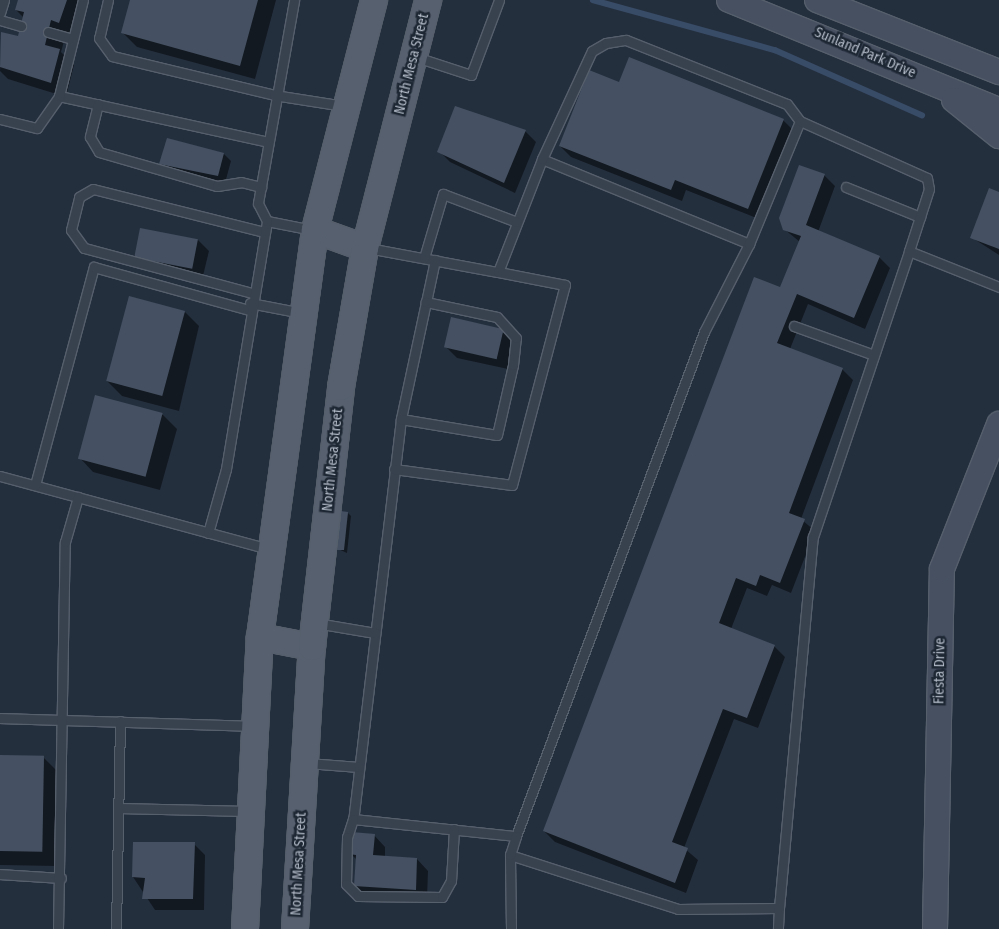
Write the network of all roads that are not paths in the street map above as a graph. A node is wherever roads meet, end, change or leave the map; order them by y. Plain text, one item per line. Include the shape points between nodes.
1 (4, 0) edge
2 (83, 0) edge
3 (108, 0) edge
4 (294, 0) edge
5 (374, 0) edge
6 (428, 0) edge
7 (499, 0) edge
8 (817, 0) edge
9 (739, 2) edge
10 (0, 13) edge
11 (0, 20) edge
12 (20, 26) dead end
13 (48, 32) dead end
14 (73, 39) junction
15 (414, 56) junction
16 (999, 72) edge
17 (929, 80) junction
18 (274, 95) junction
19 (59, 96) junction
20 (98, 104) junction
21 (347, 106) junction
22 (999, 110) edge
23 (0, 120) edge
24 (800, 121) junction
25 (999, 136) edge
26 (268, 142) junction
27 (542, 158) junction
28 (260, 187) junction
29 (846, 187) dead end
30 (920, 217) junction
31 (267, 221) junction
32 (517, 222) junction
33 (315, 230) junction
34 (264, 232) junction
35 (749, 244) junction
36 (365, 248) junction
37 (909, 251) junction
38 (424, 258) junction
39 (435, 260) junction
40 (498, 272) junction
41 (999, 287) edge
42 (252, 293) junction
43 (426, 302) junction
44 (250, 307) junction
45 (304, 314) junction
46 (794, 326) dead end
47 (874, 355) junction
48 (401, 419) junction
49 (999, 424) edge
50 (394, 469) junction
51 (0, 476) edge
52 (35, 486) junction
53 (78, 497) junction
54 (208, 533) junction
55 (271, 550) junction
56 (375, 633) junction
57 (314, 635) junction
58 (260, 637) junction
59 (0, 718) edge
60 (65, 719) junction
61 (120, 721) junction
62 (255, 726) junction
63 (304, 763) junction
64 (359, 768) junction
65 (118, 808) junction
66 (251, 811) junction
67 (353, 819) junction
68 (454, 828) junction
69 (516, 836) junction
70 (510, 855) junction
71 (0, 874) edge
72 (61, 878) junction
73 (778, 908) junction
74 (58, 929) edge
75 (116, 929) edge
76 (245, 929) edge
77 (295, 929) edge
78 (511, 929) edge
79 (778, 929) edge
80 (934, 929) edge

1 - 10 lane
2 - 14 lane
3 - 18 lane via 99,28 104,48 112,56
4 - 18 lane
5 - 21 main road
6 - 15 main road, North Mesa Street
7 - 15 lane via 471,75
8 - 16 main road
9 - 17 main road, Sunland Park Drive
11 - 12 lane
13 - 14 lane
14 - 19 lane
15 - 36 main road, North Mesa Street
17 - 22 main road, Sunland Park Drive
17 - 25 main road
18 - 21 lane
18 - 26 lane
19 - 20 lane
19 - 23 lane via 37,128
20 - 26 lane
20 - 28 lane via 90,137 99,152 217,186 241,182
21 - 33 main road
24 - 27 lane via 787,104 626,40 606,43 592,51
24 - 30 lane via 927,178 929,189
24 - 35 lane
26 - 28 lane
27 - 32 lane
27 - 35 lane
28 - 31 lane via 258,203
29 - 30 lane
30 - 37 lane
31 - 33 lane
31 - 34 lane
32 - 38 lane via 443,194
32 - 40 lane
33 - 36 main road
33 - 45 main road
34 - 42 lane
34 - 42 lane via 93,189 79,196 71,230 84,248
35 - 69 lane via 704,332
36 - 38 lane
36 - 57 main road, North Mesa Street via 341,387
37 - 41 lane
37 - 47 lane
38 - 39 lane
39 - 40 lane
39 - 43 lane
40 - 50 lane via 565,285 512,486
42 - 44 lane
43 - 48 lane
43 - 48 lane via 497,317 516,338 496,435
44 - 45 lane
44 - 52 lane via 94,267
44 - 54 lane via 226,469
45 - 55 main road
46 - 47 lane
47 - 73 lane via 813,537
48 - 50 lane
49 - 80 main road, Fiesta Drive via 942,569
50 - 56 lane
51 - 52 lane
52 - 53 lane
53 - 54 lane
53 - 60 lane via 65,542
54 - 55 lane
55 - 58 main road
56 - 57 lane
56 - 64 lane
57 - 58 main road
57 - 63 main road, North Mesa Street
58 - 62 main road
59 - 60 lane
60 - 61 lane
60 - 72 lane
61 - 62 lane
61 - 65 lane
62 - 66 main road
63 - 64 lane
63 - 77 main road, North Mesa Street
64 - 67 lane
65 - 66 lane
65 - 75 lane
66 - 76 main road
67 - 68 lane
67 - 68 lane via 347,837 346,884 358,896 442,897 452,881
68 - 69 lane
69 - 70 lane
70 - 73 lane via 678,909
70 - 78 lane
71 - 72 lane
72 - 74 lane
73 - 79 lane

